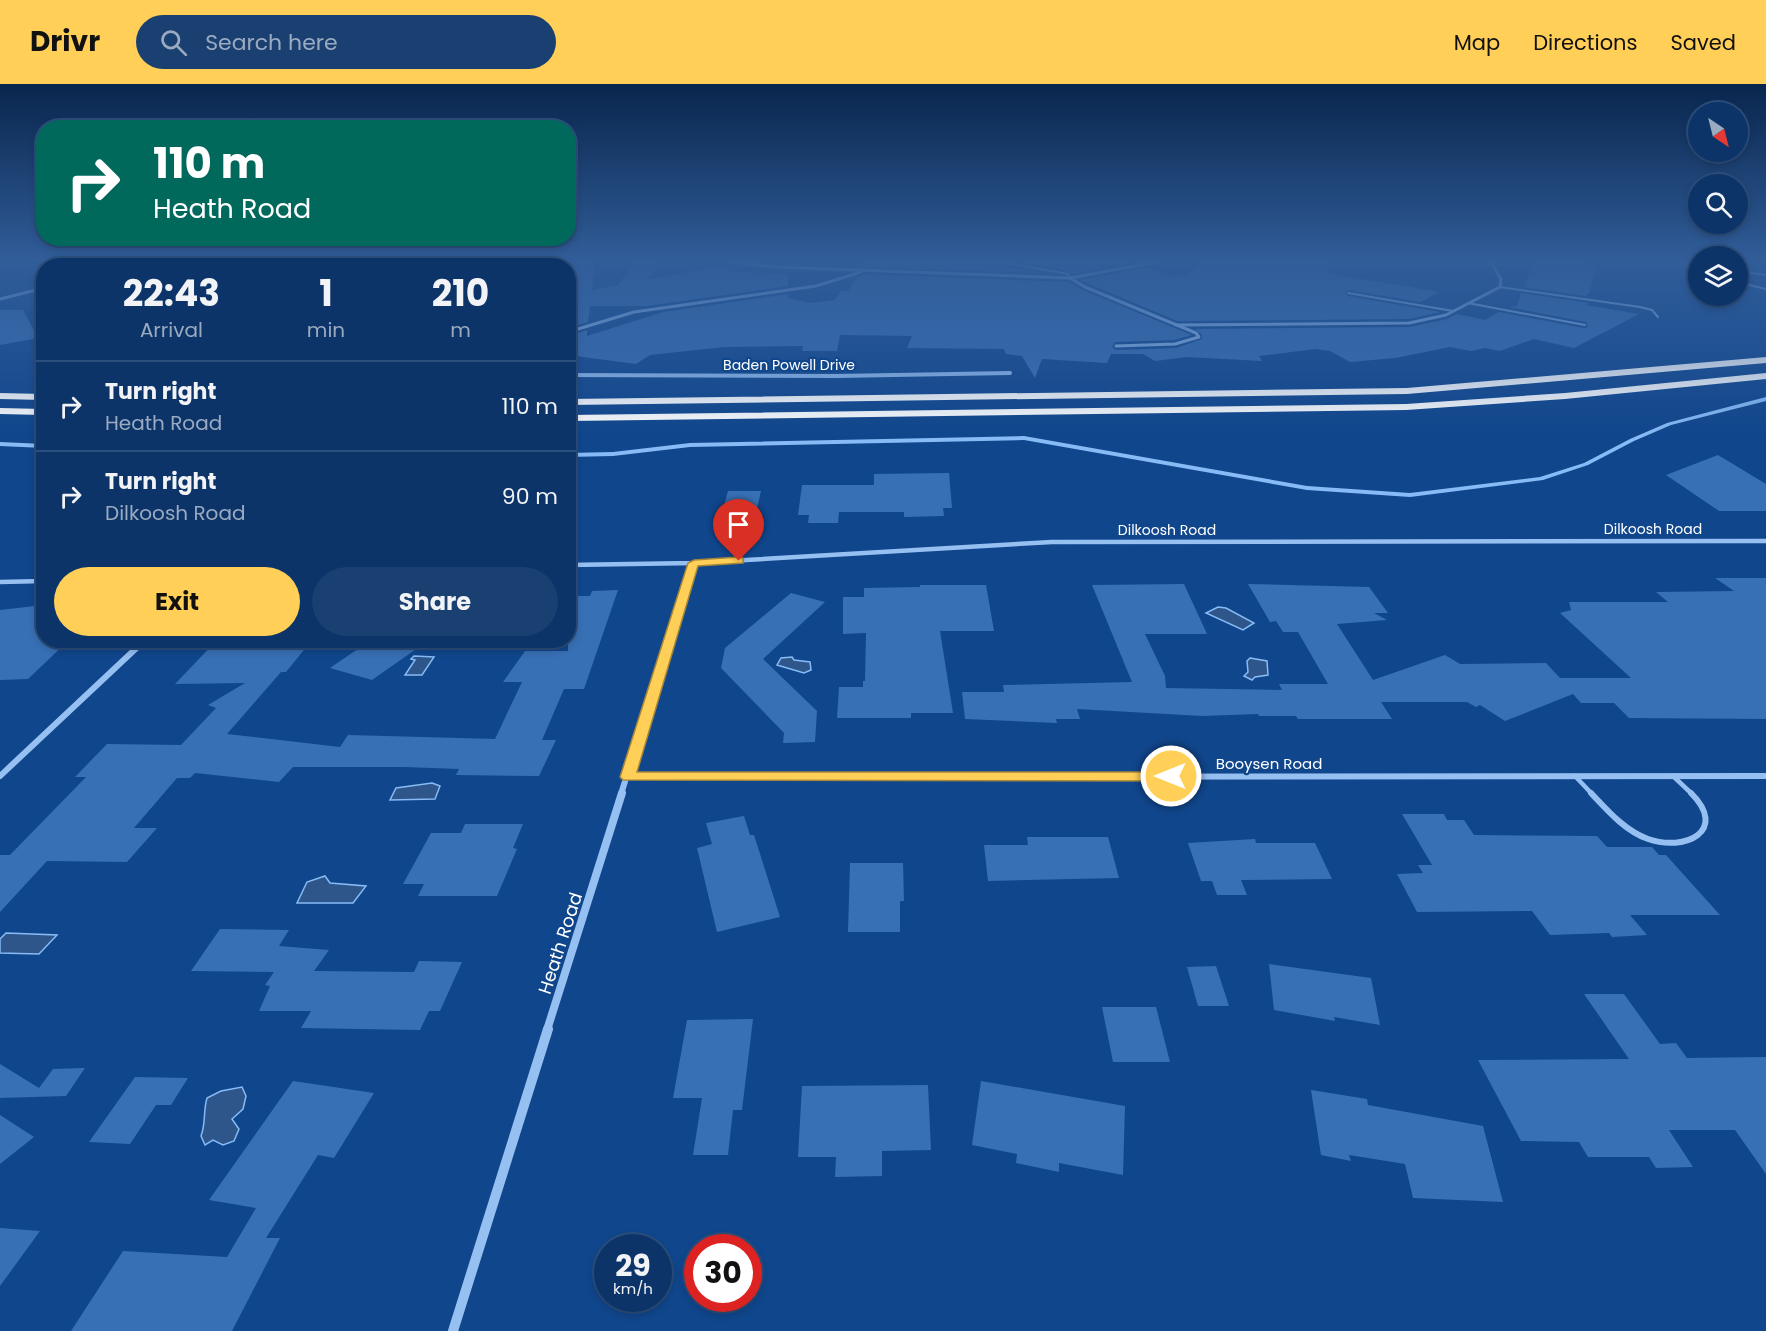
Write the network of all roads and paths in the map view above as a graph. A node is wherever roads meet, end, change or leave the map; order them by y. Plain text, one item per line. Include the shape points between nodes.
1 (607, 320) edge
2 (1167, 320) edge
3 (1430, 320) edge
4 (1559, 320) edge
5 (1176, 324) junction
6 (1585, 325) dead end
7 (576, 330) edge
8 (1116, 346) dead end
9 (1766, 360) edge
10 (1010, 373) dead end
11 (576, 375) edge
12 (1766, 376) edge
13 (0, 396) edge
14 (36, 397) edge
15 (576, 402) edge
16 (0, 411) edge
17 (36, 412) edge
18 (576, 418) edge
19 (1766, 541) edge
20 (694, 563) junction
21 (576, 565) edge
22 (36, 581) edge
23 (0, 582) edge
24 (136, 648) edge
25 (0, 776) edge
26 (1575, 776) junction
27 (1673, 776) junction
28 (1766, 776) edge
29 (628, 777) junction
30 (453, 1331) edge

1 - 7 street
2 - 5 street
3 - 5 street
4 - 6 lane
5 - 8 street via 1199,337 1186,342
9 - 15 highway via 1407,391
10 - 11 street, Baden Powell Drive
12 - 18 highway via 1565,396 1396,407
13 - 14 highway
16 - 17 highway
19 - 20 street, Dilkoosh Road via 1052,542
20 - 21 street, Dilkoosh Road
20 - 29 street, Heath Road
22 - 23 street
24 - 25 street
26 - 27 street, Booysen Road
26 - 27 lane via 1629,829 1665,844 1686,842 1702,833 1707,822 1704,808
26 - 29 street, Booysen Road
27 - 28 street, Booysen Road
29 - 30 street, Heath Road

